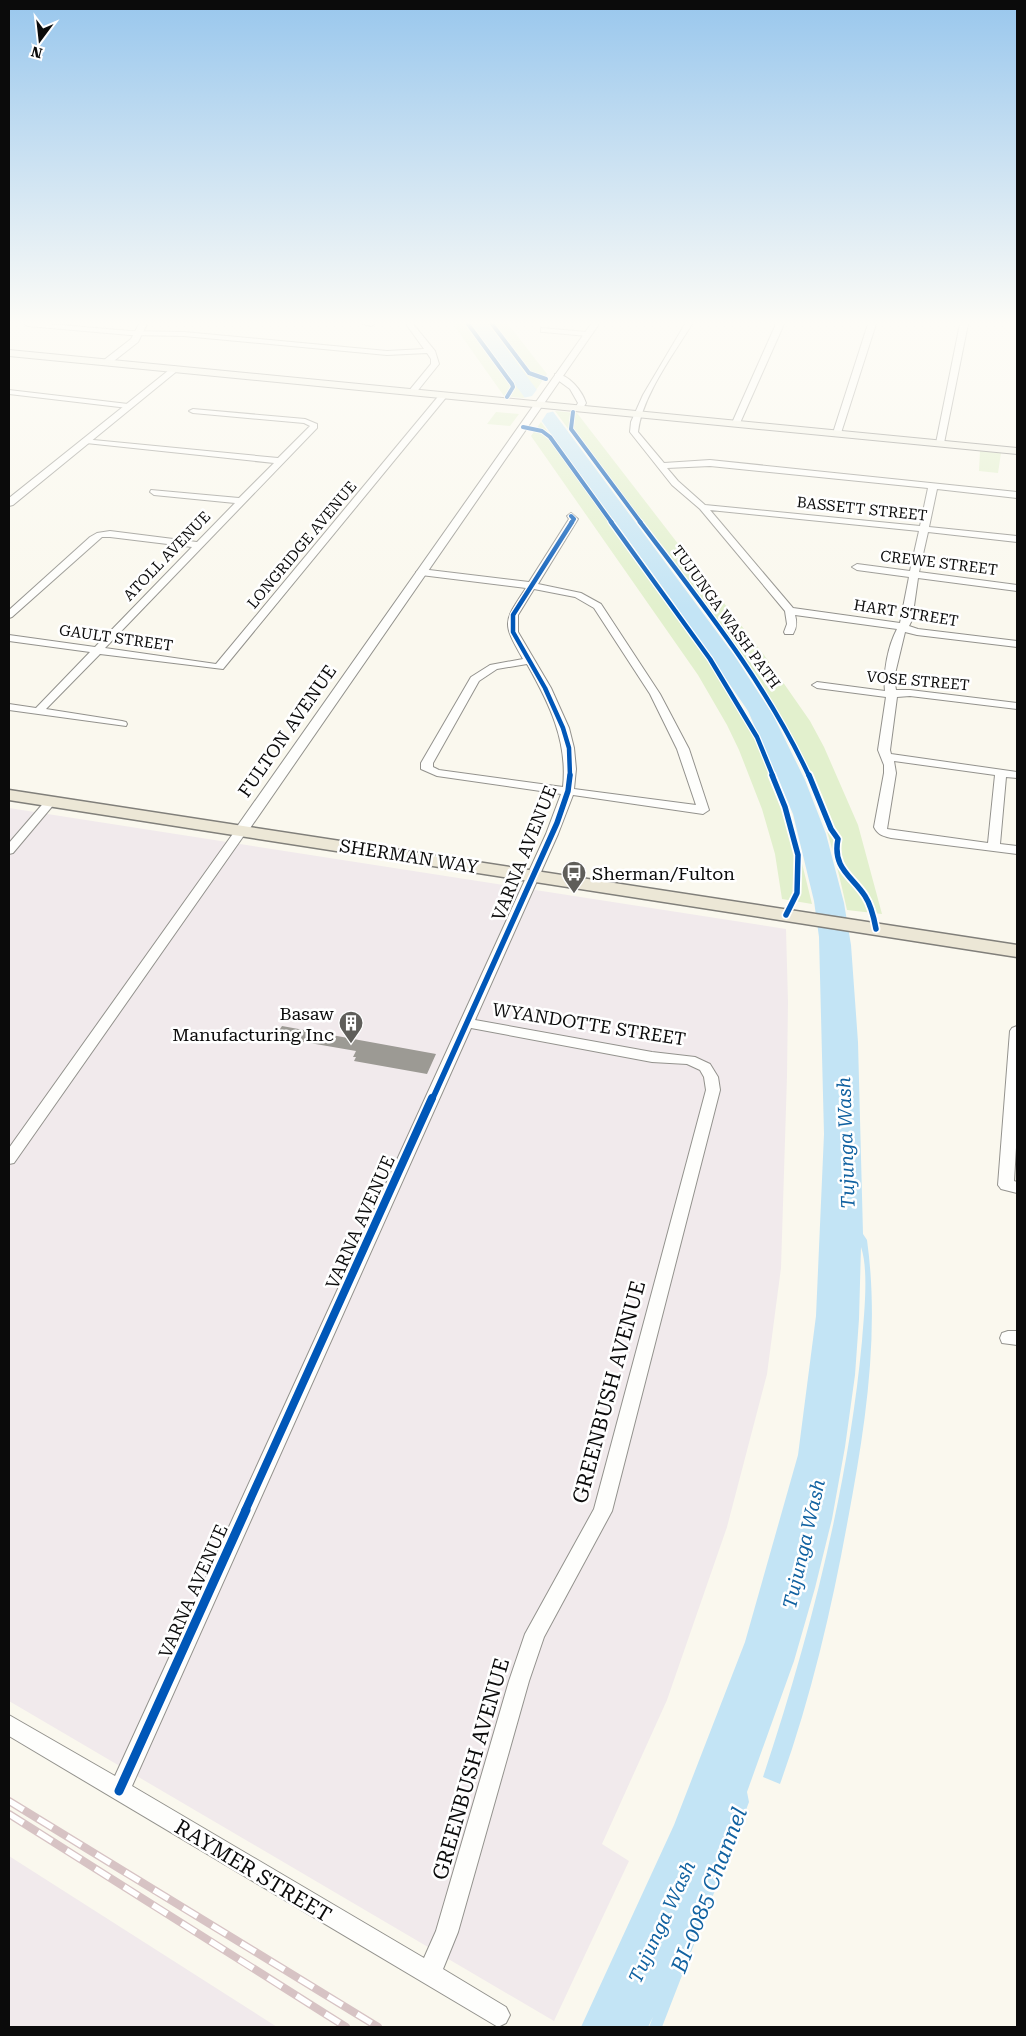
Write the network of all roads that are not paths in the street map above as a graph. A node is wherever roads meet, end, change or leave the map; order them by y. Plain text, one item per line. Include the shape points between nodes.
1 (112, 419) edge
2 (278, 419) edge
3 (424, 419) edge
4 (528, 419) edge
5 (637, 419) edge
6 (693, 419) edge
7 (738, 419) edge
8 (841, 419) edge
9 (944, 419) edge
10 (736, 423) junction
11 (837, 433) junction
12 (86, 441) junction
13 (940, 443) junction
14 (1017, 451) edge
15 (280, 460) junction
16 (662, 466) junction
17 (933, 486) junction
18 (154, 492) dead end
19 (1017, 494) edge
20 (241, 501) junction
21 (9, 504) edge
22 (703, 507) junction
23 (571, 516) dead end
24 (924, 529) junction
25 (1017, 539) edge
26 (201, 545) junction
27 (856, 567) dead end
28 (421, 572) junction
29 (914, 575) junction
30 (531, 586) junction
31 (1017, 588) edge
32 (790, 612) junction
33 (9, 616) edge
34 (903, 628) junction
35 (789, 632) dead end
36 (9, 638) edge
37 (1017, 644) edge
38 (99, 651) junction
39 (530, 661) junction
40 (219, 667) joint
41 (816, 685) dead end
42 (892, 694) junction
43 (1017, 706) edge
44 (9, 708) edge
45 (38, 712) junction
46 (122, 724) dead end
47 (886, 757) junction
48 (1001, 773) junction
49 (1017, 775) edge
50 (568, 791) junction
51 (9, 795) edge
52 (51, 801) junction
53 (241, 831) junction
54 (994, 847) junction
55 (9, 850) edge
56 (1017, 850) edge
57 (533, 876) junction
58 (1017, 951) edge
59 (466, 1023) junction
60 (1017, 1031) edge
61 (1016, 1062) edge
62 (705, 1067) joint
63 (9, 1159) edge
64 (1012, 1186) edge
65 (9, 1725) edge
66 (119, 1791) junction
67 (429, 1974) junction
68 (498, 2015) dead end

1 - 12 street
2 - 15 street, ATOLL AVENUE via 310,422 314,426
3 - 40 street, LONGRIDGE AVENUE
4 - 28 street, FULTON AVENUE
5 - 16 street via 634,432
6 - 10 main road
7 - 10 street
8 - 11 street
9 - 13 street
10 - 11 main road
11 - 13 main road
12 - 15 street
12 - 21 street
13 - 14 main road
15 - 20 street, ATOLL AVENUE
16 - 17 street via 710,463
16 - 22 street via 675,483
17 - 19 street
17 - 24 street
18 - 20 street
20 - 26 street, ATOLL AVENUE
22 - 24 street, BASSETT STREET
22 - 32 street
23 - 30 street via 574,519
24 - 25 street, BASSETT STREET
24 - 29 street
26 - 33 street via 100,535 76,553
26 - 38 street, ATOLL AVENUE
27 - 29 street, CREWE STREET
28 - 30 street
28 - 53 street, FULTON AVENUE
29 - 31 street, CREWE STREET
29 - 34 street
30 - 39 street, VARNA AVENUE via 513,615 512,625
30 - 50 street via 567,591 598,606 655,694 683,749 703,810
32 - 34 street, HART STREET
32 - 35 street via 792,624
34 - 37 street, HART STREET
34 - 42 street via 898,636 890,678
36 - 38 street, GAULT STREET
38 - 40 street, GAULT STREET
38 - 45 street, ATOLL AVENUE
39 - 50 street, VARNA AVENUE via 565,734 569,753
39 - 50 street via 500,665 475,680 427,763 427,769
41 - 42 street, VOSE STREET
42 - 43 street, VOSE STREET via 910,693
42 - 47 street via 884,748
44 - 45 street
45 - 46 street
47 - 48 street
47 - 54 street via 890,773 880,827 882,831
48 - 49 street
48 - 54 street
50 - 57 street, VARNA AVENUE
51 - 52 main road, SHERMAN WAY
52 - 53 main road, SHERMAN WAY
52 - 55 street
53 - 57 main road, SHERMAN WAY
53 - 63 street, FULTON AVENUE
54 - 56 street
57 - 58 main road, SHERMAN WAY
57 - 59 street, VARNA AVENUE
59 - 62 street, WYANDOTTE STREET via 652,1057 690,1060
59 - 66 street, VARNA AVENUE
60 - 61 street
61 - 64 street
62 - 67 street, GREENBUSH AVENUE via 714,1090 603,1511 536,1634 518,1680 447,1932
65 - 66 street, RAYMER STREET
66 - 67 street, RAYMER STREET
67 - 68 street, RAYMER STREET

